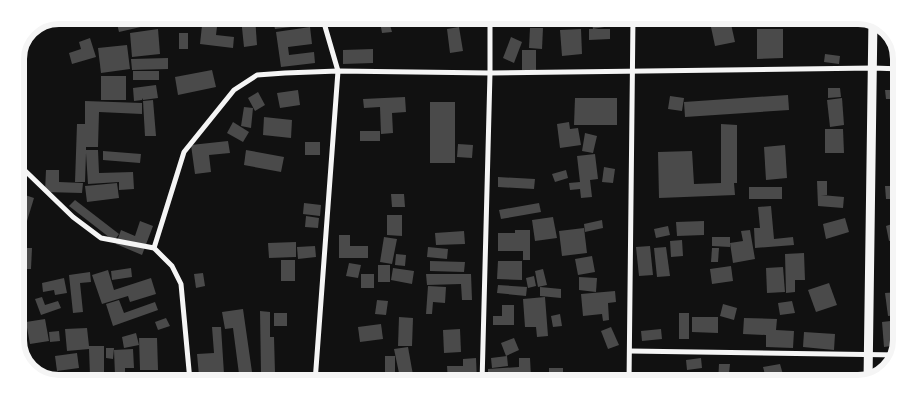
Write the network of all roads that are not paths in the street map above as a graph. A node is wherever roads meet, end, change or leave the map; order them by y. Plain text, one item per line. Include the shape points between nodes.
1 (324, 24) edge
2 (490, 24) edge
3 (633, 24) edge
4 (873, 27) edge
5 (872, 68) junction
6 (893, 69) edge
7 (338, 71) junction
8 (633, 71) junction
9 (490, 73) junction
10 (24, 171) edge
11 (154, 248) junction
12 (630, 352) junction
13 (869, 354) junction
14 (890, 355) edge
15 (868, 374) edge
16 (189, 375) edge
17 (316, 375) edge
18 (482, 375) edge
19 (629, 375) edge

1 - 7 street
2 - 9 street
3 - 8 street
4 - 5 street
5 - 6 street
5 - 8 street
5 - 13 street
7 - 9 street
7 - 11 street via 257,75 234,90 184,152
7 - 17 street
8 - 9 street
8 - 12 street
9 - 18 street
10 - 11 street via 73,217 101,238
11 - 16 street via 172,266 181,284
12 - 13 street
12 - 19 street
13 - 14 street
13 - 15 street

